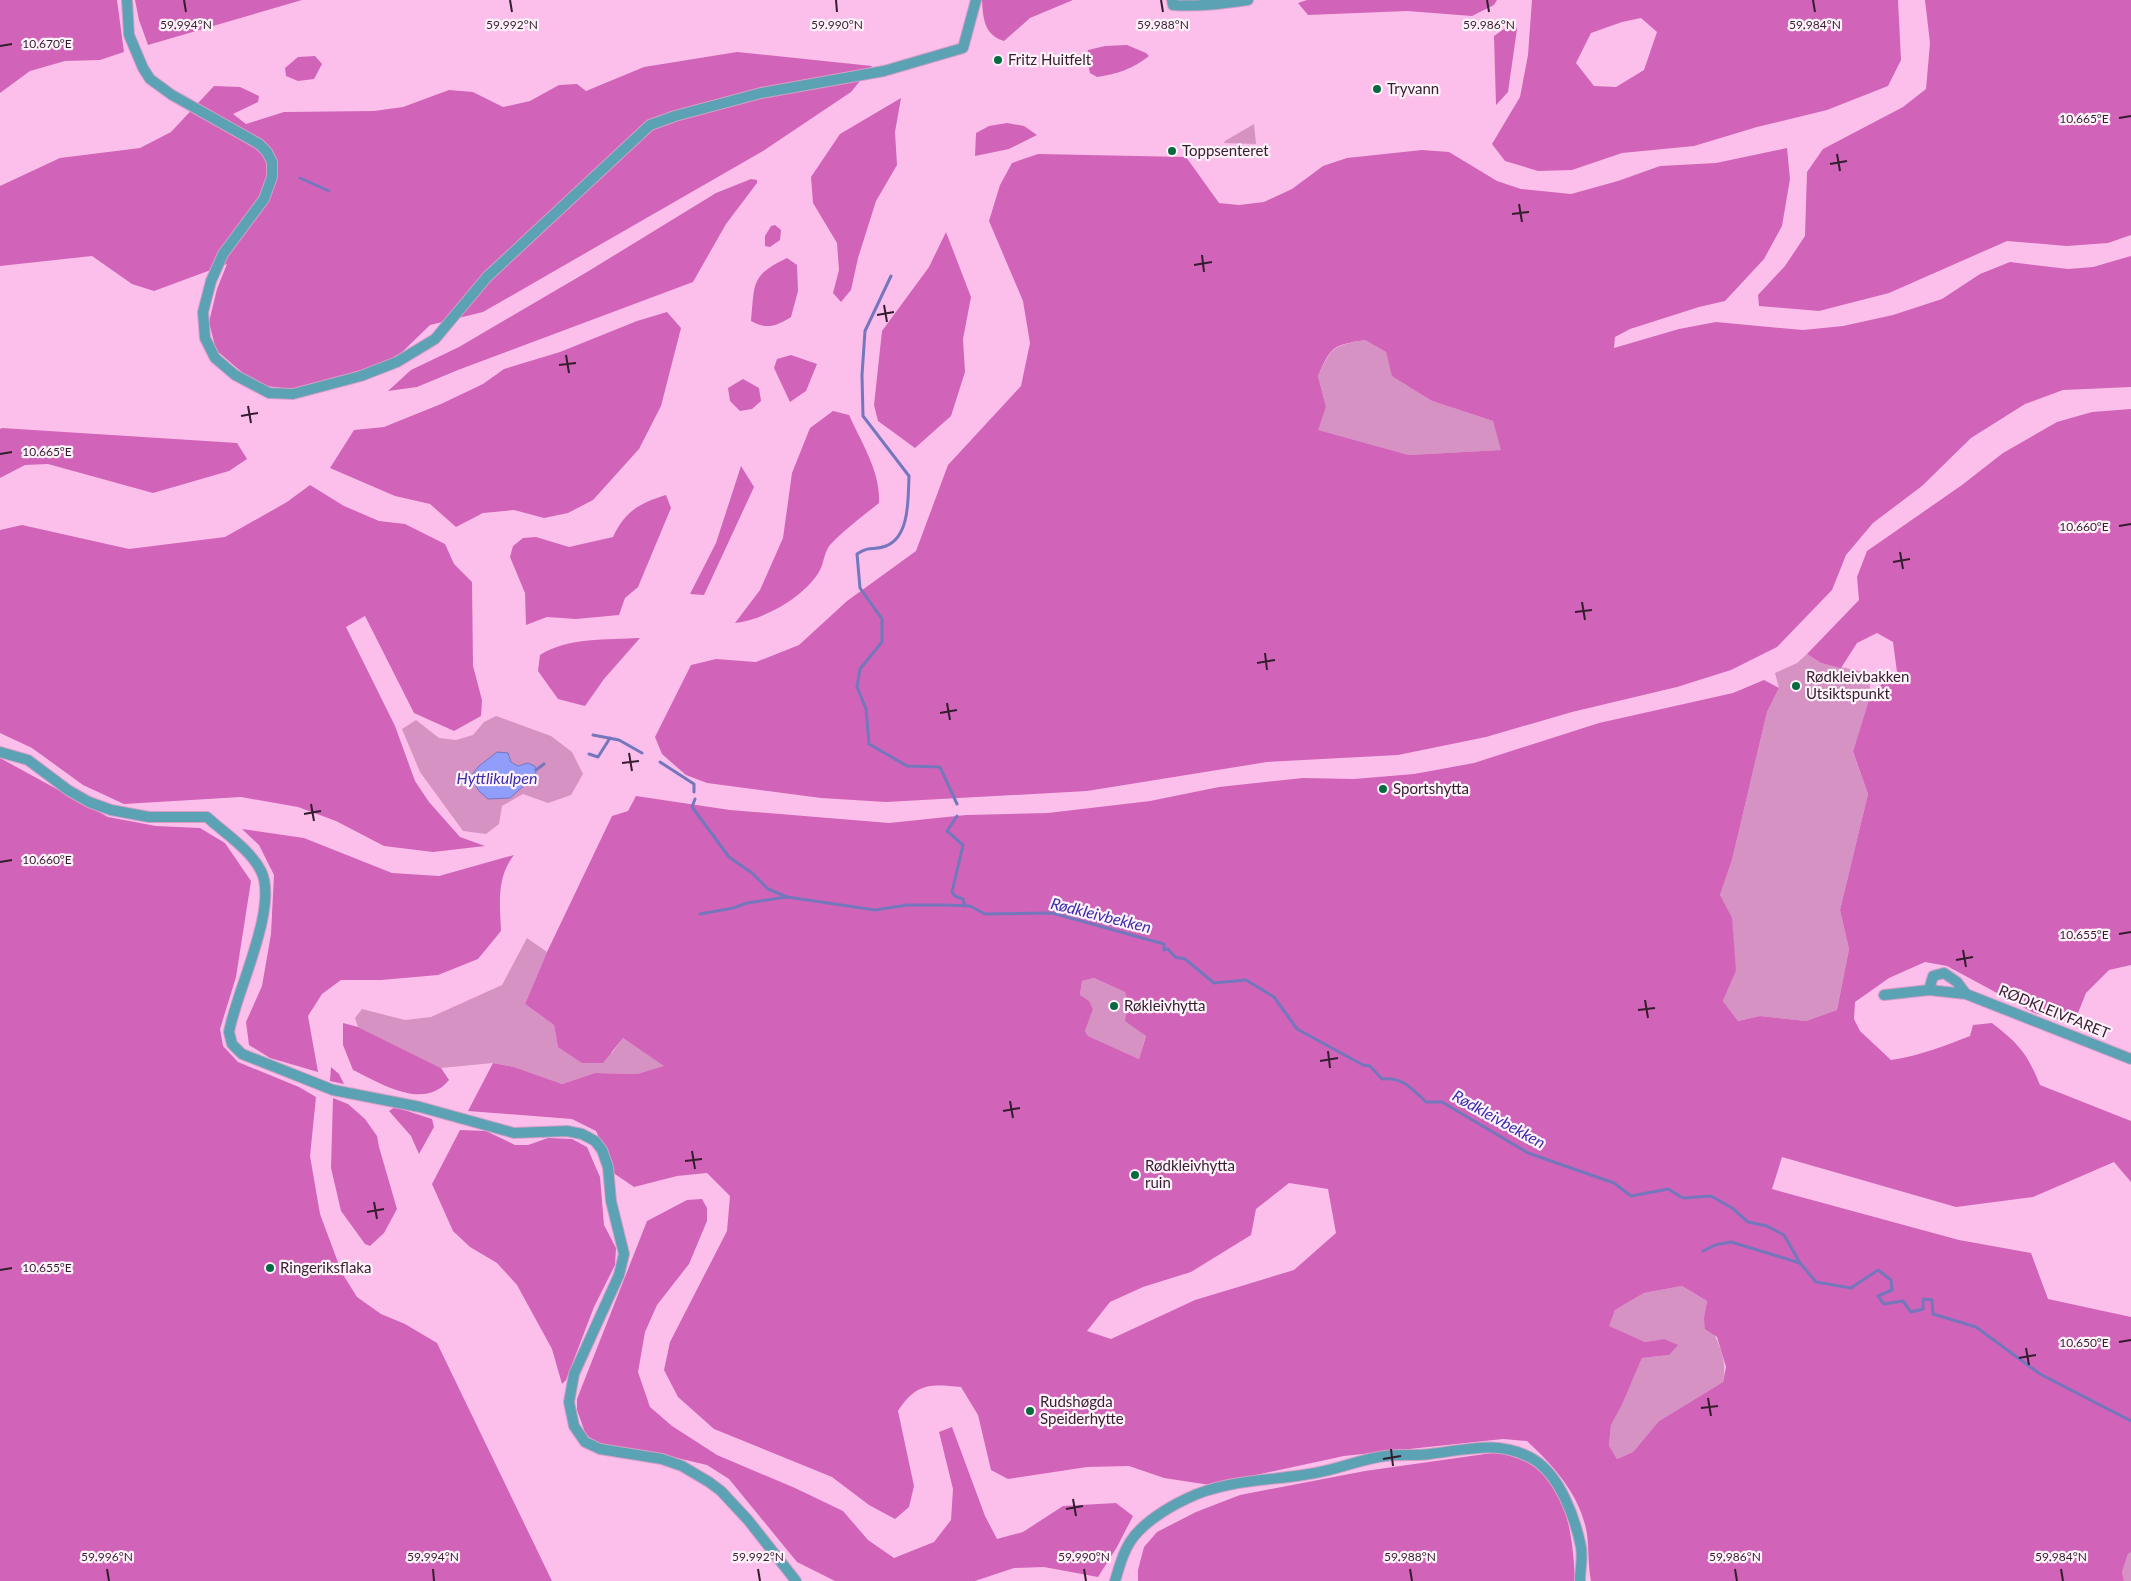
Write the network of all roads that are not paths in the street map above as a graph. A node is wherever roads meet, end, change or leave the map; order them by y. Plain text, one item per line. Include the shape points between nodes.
1 (127, 0) edge
2 (976, 0) edge
3 (1172, 0) edge
4 (1248, 0) edge
5 (0, 752) edge
6 (1929, 990) junction
7 (1966, 994) junction
8 (1884, 995) dead end
9 (2131, 1059) edge
10 (796, 1581) edge
11 (1115, 1581) edge
12 (1580, 1581) edge

1 - 2 street via 129,35 150,79 258,144 270,157 273,167 271,182 260,206 230,242 219,261 204,304 203,328 211,352 230,372 261,390 285,395 374,372 435,339 487,277 650,126 763,92 884,71 963,48
3 - 4 street via 1172,5 1184,6
5 - 10 street via 28,760 74,793 111,810 149,817 207,817 254,860 263,875 267,892 262,920 229,1032 232,1044 242,1054 332,1090 420,1107 514,1134 573,1131 587,1136 599,1146 608,1167 624,1254 619,1275 574,1374 569,1402 574,1426 585,1442 600,1449 662,1459 682,1466 709,1482 748,1520
6 - 7 street, RØDKLEIVFARET
6 - 7 street, RØDKLEIVFARET via 1933,976 1944,973 1958,982
6 - 8 street, RØDKLEIVFARET
7 - 9 street, RØDKLEIVFARET
11 - 12 street via 1125,1551 1135,1535 1164,1512 1198,1494 1256,1480 1315,1473 1386,1456 1488,1447 1525,1455 1550,1475 1576,1529 1581,1551

